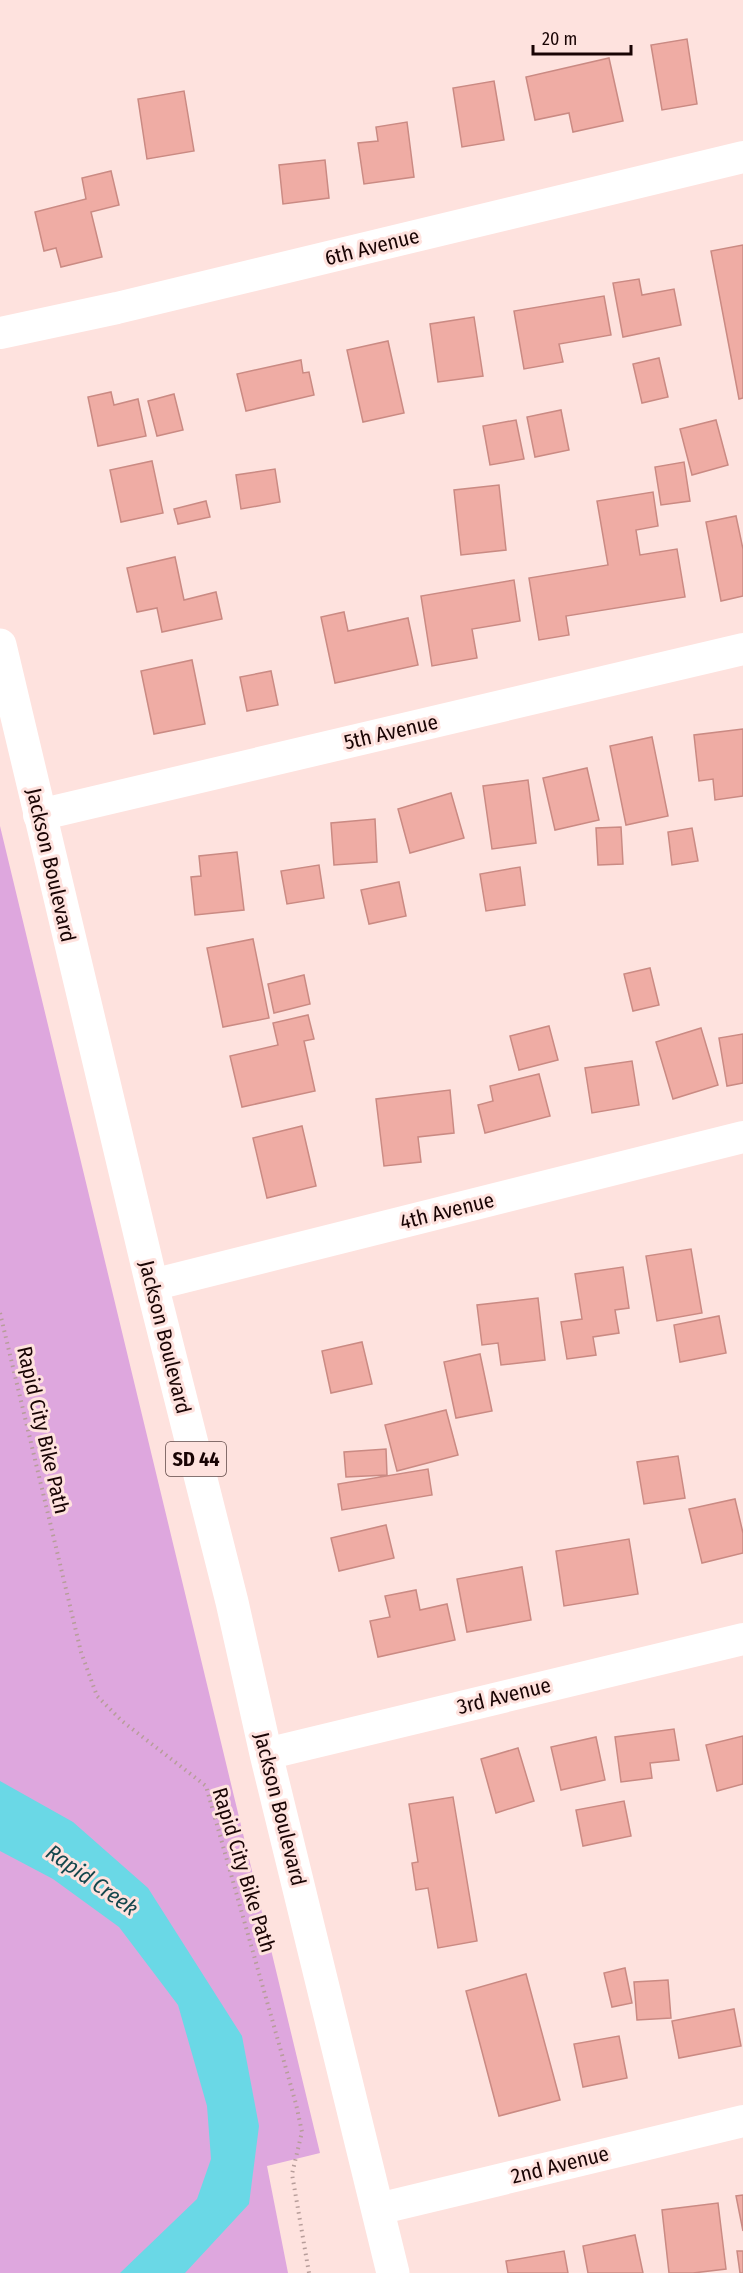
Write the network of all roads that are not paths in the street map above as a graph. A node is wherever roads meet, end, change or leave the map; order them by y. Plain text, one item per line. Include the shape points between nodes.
1 (743, 157) edge
2 (0, 333) edge
3 (0, 645) edge
4 (743, 649) edge
5 (39, 815) junction
6 (743, 1137) edge
7 (152, 1285) junction
8 (743, 1639) edge
9 (266, 1754) junction
10 (743, 2121) edge
11 (378, 2209) junction
12 (393, 2273) edge

1 - 2 street, 6th Avenue via 117,309
3 - 5 main road, Jackson Boulevard / SD 44
4 - 5 street, 5th Avenue
5 - 7 main road, Jackson Boulevard / SD 44
6 - 7 street, 4th Avenue
7 - 9 main road, Jackson Boulevard / SD 44
8 - 9 street, 3rd Avenue
9 - 11 main road, Jackson Boulevard / SD 44
10 - 11 street, 2nd Avenue
11 - 12 main road, Jackson Boulevard / SD 44

